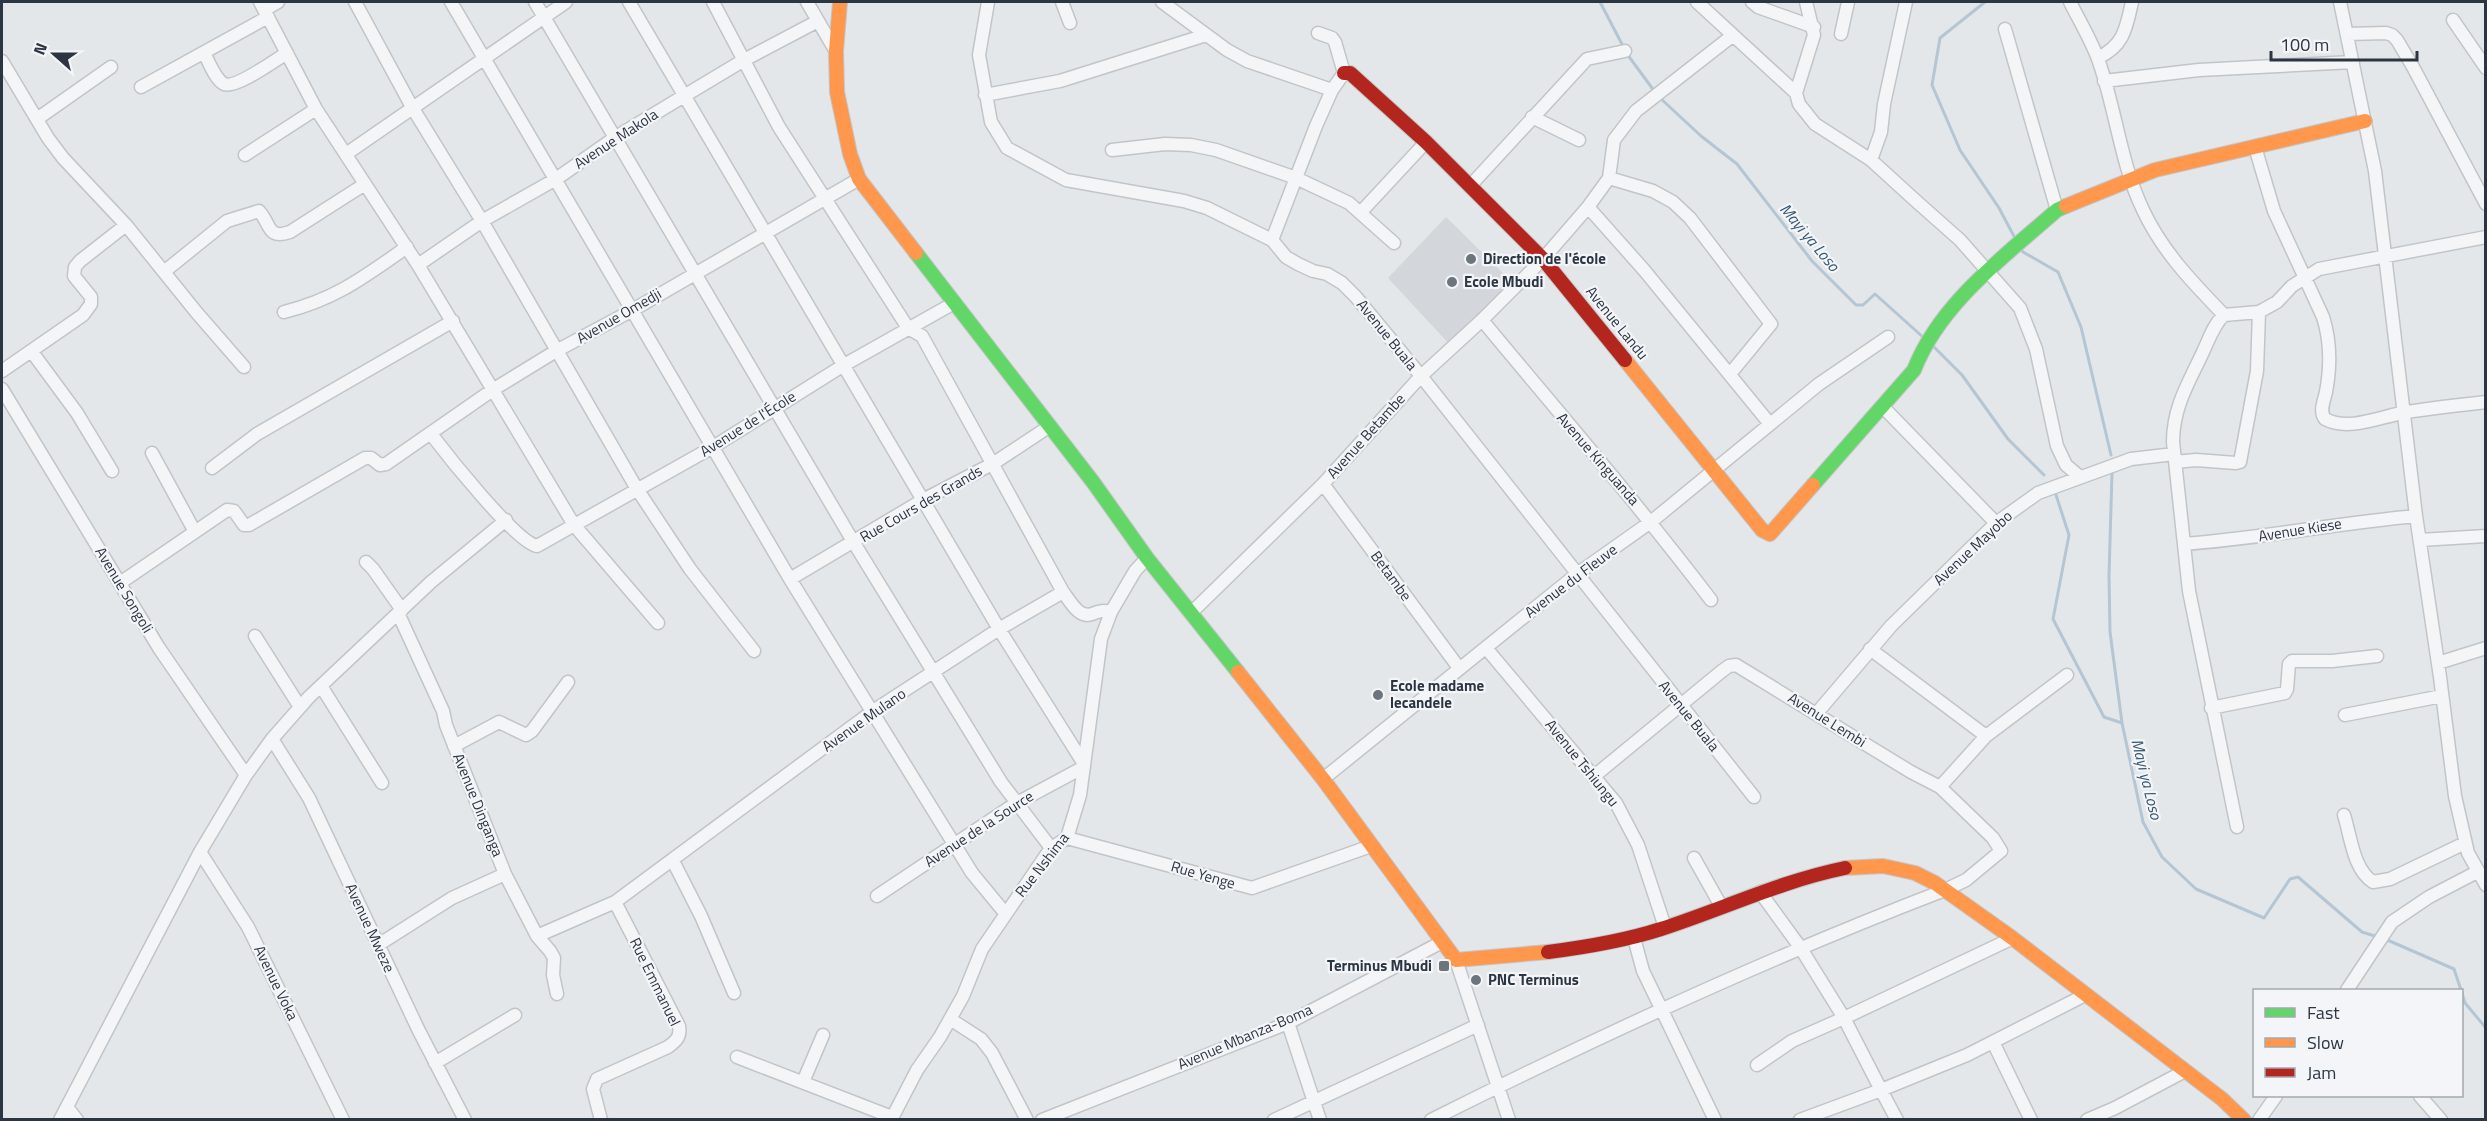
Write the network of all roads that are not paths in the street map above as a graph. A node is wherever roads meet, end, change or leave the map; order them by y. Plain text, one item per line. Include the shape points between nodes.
1 (278, 2) edge
2 (355, 2) edge
3 (451, 2) edge
4 (535, 2) edge
5 (566, 2) edge
6 (629, 2) edge
7 (712, 2) edge
8 (807, 2) edge
9 (840, 2) edge
10 (988, 2) edge
11 (1062, 2) edge
12 (1162, 2) edge
13 (1697, 2) edge
14 (1752, 2) edge
15 (1806, 2) edge
16 (1848, 2) edge
17 (1905, 2) edge
18 (2070, 2) edge
19 (2132, 2) edge
20 (2340, 2) edge
21 (264, 10) edge
22 (544, 16) junction
23 (2453, 20) dead end
24 (818, 21) junction
25 (1071, 23) dead end
26 (1814, 27) junction
27 (2005, 29) dead end
28 (1318, 33) dead end
29 (1840, 33) dead end
30 (2347, 34) junction
31 (1206, 35) junction
32 (1732, 36) junction
33 (835, 50) junction
34 (1626, 51) dead end
35 (204, 53) junction
36 (287, 53) junction
37 (484, 58) junction
38 (2098, 58) junction
39 (744, 60) junction
40 (2, 61) edge
41 (2353, 62) junction
42 (111, 68) dead end
43 (2486, 68) edge
44 (1344, 73) junction
45 (2104, 81) junction
46 (141, 87) dead end
47 (1332, 90) junction
48 (1796, 93) junction
49 (985, 95) junction
50 (684, 96) junction
51 (412, 107) junction
52 (316, 109) junction
53 (1532, 117) junction
54 (37, 119) junction
55 (2366, 121) junction
56 (616, 137) junction
57 (1579, 140) dead end
58 (1426, 142) junction
59 (2255, 147) junction
60 (1112, 150) dead end
61 (345, 153) junction
62 (244, 155) dead end
63 (1870, 160) junction
64 (1296, 178) junction
65 (1609, 178) junction
66 (556, 179) junction
67 (860, 179) junction
68 (2130, 180) junction
69 (365, 184) junction
70 (1470, 186) junction
71 (824, 197) junction
72 (2486, 204) edge
73 (1588, 207) junction
74 (2057, 210) junction
75 (1361, 212) junction
76 (482, 221) junction
77 (126, 225) junction
78 (766, 233) junction
79 (2486, 237) edge
80 (1272, 240) junction
81 (1394, 243) dead end
82 (407, 247) junction
83 (2385, 256) junction
84 (1543, 259) junction
85 (418, 265) junction
86 (165, 271) junction
87 (695, 272) junction
88 (1988, 272) junction
89 (2304, 277) junction
90 (954, 303) junction
91 (631, 311) junction
92 (284, 312) dead end
93 (2259, 312) junction
94 (2224, 315) junction
95 (1482, 320) junction
96 (453, 321) junction
97 (908, 328) junction
98 (1888, 337) dead end
99 (556, 351) junction
100 (32, 352) junction
101 (844, 365) junction
102 (244, 367) dead end
103 (2, 371) edge
104 (1731, 374) junction
105 (1421, 376) junction
106 (494, 388) junction
107 (2, 389) edge
108 (2486, 402) edge
109 (776, 407) junction
110 (1882, 407) junction
111 (2403, 412) junction
112 (1770, 424) junction
113 (1050, 426) junction
114 (431, 434) junction
115 (713, 447) junction
116 (152, 453) dead end
117 (2175, 458) junction
118 (994, 463) junction
119 (212, 468) dead end
120 (1715, 470) junction
121 (112, 471) dead end
122 (2080, 477) junction
123 (1323, 484) junction
124 (638, 489) junction
125 (923, 500) junction
126 (2416, 516) junction
127 (506, 520) junction
128 (1652, 521) junction
129 (1996, 523) junction
130 (574, 525) junction
131 (195, 532) junction
132 (2486, 536) edge
133 (2420, 540) junction
134 (854, 543) junction
135 (2184, 544) junction
136 (1147, 558) junction
137 (366, 562) dead end
138 (1577, 574) junction
139 (790, 579) junction
140 (120, 583) junction
141 (1063, 592) junction
142 (1711, 600) dead end
143 (400, 611) junction
144 (1111, 612) junction
145 (1191, 613) junction
146 (658, 623) dead end
147 (999, 629) junction
148 (255, 636) dead end
149 (1486, 648) junction
150 (2486, 648) edge
151 (1870, 649) junction
152 (754, 651) dead end
153 (2378, 656) dead end
154 (2438, 663) junction
155 (1459, 668) junction
156 (934, 673) junction
157 (2067, 675) dead end
158 (568, 682) dead end
159 (321, 686) junction
160 (2442, 696) junction
161 (1681, 705) junction
162 (300, 707) junction
163 (2211, 708) junction
164 (873, 711) junction
165 (1816, 714) junction
166 (2345, 715) dead end
167 (1986, 736) junction
168 (272, 739) junction
169 (454, 746) junction
170 (1084, 766) junction
171 (246, 775) junction
172 (1593, 777) junction
173 (1323, 779) junction
174 (382, 783) dead end
175 (1940, 787) junction
176 (1754, 797) dead end
177 (1015, 804) junction
178 (2344, 815) dead end
179 (2237, 827) dead end
180 (1067, 837) junction
181 (2465, 843) junction
182 (954, 845) junction
183 (1371, 846) junction
184 (1051, 848) junction
185 (200, 852) junction
186 (1694, 858) dead end
187 (673, 861) junction
188 (2477, 872) junction
189 (505, 874) junction
190 (2486, 885) edge
191 (1945, 890) junction
192 (1760, 892) junction
193 (878, 896) dead end
194 (615, 902) junction
195 (1721, 906) junction
196 (1005, 914) junction
197 (1665, 927) junction
198 (537, 936) junction
199 (1634, 938) junction
200 (2013, 938) junction
201 (1442, 942) junction
202 (378, 945) junction
203 (1800, 947) junction
204 (1456, 960) junction
205 (2349, 989) edge
206 (734, 993) dead end
207 (557, 994) dead end
208 (2085, 995) junction
209 (1661, 1010) junction
210 (515, 1015) dead end
211 (1844, 1018) junction
212 (950, 1019) junction
213 (1288, 1023) junction
214 (1478, 1025) junction
215 (823, 1035) dead end
216 (1993, 1042) junction
217 (737, 1057) dead end
218 (435, 1063) junction
219 (1757, 1065) dead end
220 (2183, 1072) junction
221 (802, 1082) junction
222 (1498, 1086) junction
223 (1881, 1090) junction
224 (2275, 1097) edge
225 (2422, 1097) edge
226 (1314, 1102) junction
227 (67, 1107) junction
228 (891, 1118) edge
229 (60, 1119) edge
230 (77, 1119) edge
231 (343, 1119) edge
232 (465, 1119) edge
233 (601, 1119) edge
234 (1027, 1119) edge
235 (1042, 1119) edge
236 (1274, 1119) edge
237 (1320, 1119) edge
238 (1431, 1119) edge
239 (1509, 1119) edge
240 (1715, 1119) edge
241 (1800, 1119) edge
242 (1897, 1119) edge
243 (2031, 1119) edge
244 (2087, 1119) edge
245 (2244, 1119) edge
246 (2259, 1119) edge
247 (2441, 1119) edge

1 - 21 street
2 - 51 street
3 - 37 street
4 - 22 street
5 - 22 street
6 - 50 street
7 - 39 street
8 - 24 street
9 - 33 street
10 - 49 street, Avenue Buala via 979,55
11 - 25 street
12 - 31 street
13 - 32 street
14 - 26 street via 1758,8
15 - 26 street
16 - 29 street
17 - 63 street via 1881,132
18 - 38 street
19 - 38 street via 2118,45
20 - 30 street
21 - 35 street
21 - 36 street
22 - 37 street
22 - 56 street
23 - 43 street
24 - 33 street
24 - 39 street, Avenue Makola
26 - 48 street
27 - 74 street
28 - 44 street via 1335,42
30 - 41 street
30 - 72 street via 2392,35
31 - 47 street via 1247,61
31 - 49 street via 1060,81
32 - 48 street
32 - 65 street, Avenue Betambe via 1636,111 1614,140
33 - 67 street via 837,106 844,139
34 - 53 street via 1587,59
35 - 36 street via 217,77 229,85
35 - 46 street
36 - 52 street
37 - 51 street
37 - 66 street
38 - 45 street
39 - 50 street, Avenue Makola
39 - 71 street via 779,127
40 - 54 street
41 - 45 street via 2199,70
41 - 55 street
42 - 54 street
44 - 47 street
44 - 58 street, Avenue Landu via 1350,73
45 - 68 street
47 - 64 street
48 - 63 street via 1799,104 1815,124
49 - 80 street, Avenue Buala via 991,122 1007,148 1044,169 1066,180 1207,208
50 - 56 street, Avenue Makola
50 - 78 street
51 - 61 street
51 - 76 street
52 - 61 street
52 - 62 street
53 - 57 street
53 - 70 street
54 - 77 street via 63,158
55 - 59 street
55 - 83 street
56 - 66 street, Avenue Makola
56 - 87 street
58 - 70 street, Avenue Landu
58 - 75 street
59 - 68 street via 2155,170
59 - 89 street via 2274,211
60 - 64 street via 1191,145
61 - 69 street
63 - 88 street via 1960,240
64 - 75 street
64 - 80 street
65 - 73 street, Avenue Betambe
65 - 104 street via 1653,191 1673,202 1690,218 1771,324
66 - 76 street, Avenue Makola
66 - 91 street
67 - 71 street, Avenue Omedji
67 - 90 street
68 - 74 street
68 - 94 street via 2157,236
69 - 82 street
69 - 86 street via 281,235 274,234 259,211 227,221
70 - 84 street, Avenue Landu
71 - 78 street, Avenue Omedji
71 - 97 street
73 - 84 street, Avenue Betambe
73 - 104 street
74 - 88 street
75 - 81 street
76 - 85 street, Avenue Makola
76 - 99 street
77 - 86 street
77 - 100 street via 75,267 75,276 91,297 87,310
78 - 87 street, Avenue Omedji
78 - 101 street
79 - 83 street
80 - 105 street, Avenue Buala via 1286,256 1342,283
82 - 85 street
82 - 92 street via 349,288 309,306
83 - 89 street via 2319,269
83 - 111 street
84 - 95 street, Avenue Betambe
84 - 120 street, Avenue Landu
85 - 96 street
86 - 102 street
87 - 91 street, Avenue Omedji
87 - 109 street
88 - 110 street via 1954,305 1922,350 1914,370
88 - 122 street via 2020,308 2042,372 2056,446 2066,465
89 - 93 street via 2277,302
89 - 111 street via 2330,342 2322,415 2329,422 2342,423
90 - 97 street, Avenue de l'École
90 - 113 street
91 - 99 street, Avenue Omedji
91 - 115 street
93 - 94 street
93 - 117 street, Avenue Mayobo via 2257,371 2240,462
94 - 117 street via 2181,396 2173,427
95 - 105 street, Avenue Betambe
95 - 128 street, Avenue Kinguanda
96 - 106 street
96 - 119 street via 257,434
97 - 101 street, Avenue de l'École
97 - 118 street via 921,336
98 - 112 street, Avenue du Fleuve
99 - 106 street, Avenue Omedji
99 - 124 street
100 - 103 street
100 - 121 street via 77,413
101 - 109 street, Avenue de l'École
101 - 125 street
104 - 112 street
105 - 123 street, Avenue Betambe
105 - 138 street, Avenue Buala
106 - 114 street, Avenue Omedji
106 - 130 street
107 - 140 street, Avenue Songoli
108 - 111 street
109 - 115 street, Avenue de l'École
109 - 134 street
110 - 120 street, Avenue Landu via 1770,534 1762,530
110 - 129 street
111 - 126 street
112 - 120 street, Avenue du Fleuve
113 - 118 street, Rue Cours des Grands
113 - 136 street
114 - 127 street
114 - 131 street, Avenue Omedji via 386,464 365,458 257,522 244,525 231,509
115 - 124 street, Avenue de l'École
115 - 139 street
116 - 131 street
117 - 122 street, Avenue Mayobo via 2131,459
117 - 135 street
118 - 125 street, Rue Cours des Grands
118 - 141 street
120 - 128 street, Avenue du Fleuve
122 - 129 street, Avenue Mayobo via 2038,493
123 - 145 street, Avenue Betambe
123 - 155 street, Betambe
124 - 130 street, Avenue de l'École
124 - 152 street via 690,569
125 - 134 street, Rue Cours des Grands
125 - 147 street
126 - 133 street
126 - 135 street, Avenue Kiese
127 - 130 street, Avenue de l'École via 531,544 541,544
127 - 143 street
128 - 138 street, Avenue du Fleuve
128 - 142 street, Avenue Kinguanda
129 - 151 street, Avenue Mayobo
130 - 146 street
131 - 140 street
132 - 133 street
133 - 154 street
134 - 139 street, Rue Cours des Grands
134 - 156 street
135 - 163 street
136 - 144 street, Rue Nshima
136 - 145 street
137 - 143 street, Avenue Dinganga
138 - 149 street, Avenue du Fleuve
138 - 161 street, Avenue Buala
139 - 164 street
140 - 171 street, Avenue Songoli via 159,648
141 - 144 street via 1082,614
141 - 147 street, Avenue Mulano
143 - 159 street
143 - 169 street, Avenue Dinganga
144 - 170 street, Rue Nshima via 1101,639
145 - 173 street
147 - 156 street, Avenue Mulano
147 - 170 street
148 - 162 street
149 - 155 street, Avenue du Fleuve
149 - 172 street, Avenue Tshiungu
150 - 154 street
151 - 165 street, Avenue Mayobo
151 - 167 street
153 - 163 street via 2292,661 2285,693
154 - 160 street
155 - 173 street, Avenue du Fleuve
156 - 164 street, Avenue Mulano
156 - 177 street
157 - 167 street
158 - 169 street via 532,732 526,735 500,722
159 - 162 street
159 - 174 street
160 - 166 street
160 - 181 street
161 - 165 street, Avenue Lembi via 1729,666 1736,665
161 - 172 street, Avenue Lembi
161 - 176 street, Avenue Buala
162 - 168 street
163 - 179 street
164 - 182 street
164 - 187 street, Avenue Mulano
165 - 175 street, Avenue Lembi
167 - 175 street
168 - 171 street
168 - 202 street, Avenue Mweze via 309,798
169 - 189 street, Avenue Dinganga
170 - 177 street, Avenue de la Source
170 - 180 street, Rue Nshima
171 - 185 street
172 - 197 street, Avenue Tshiungu via 1616,803 1638,844
173 - 183 street
175 - 191 street, Avenue Lembi via 1993,838 2001,851 1966,880
177 - 182 street, Avenue de la Source
177 - 184 street
178 - 181 street via 2359,868 2373,882 2390,879
180 - 183 street, Rue Yenge via 1252,888
180 - 184 street, Rue Nshima
181 - 188 street
182 - 193 street, Avenue de la Source
182 - 196 street
183 - 201 street
184 - 196 street, Rue Nshima
185 - 227 street
185 - 231 street, Avenue Voka via 248,927
186 - 195 street
187 - 194 street
187 - 206 street
188 - 190 street
188 - 205 street via 2398,918
189 - 198 street, Avenue Dinganga
189 - 202 street via 452,898
191 - 192 street via 1914,873 1856,866
191 - 200 street
191 - 203 street
192 - 195 street
192 - 203 street
194 - 198 street
194 - 233 street, Rue Emmanuel via 680,1033 668,1047 597,1079 593,1089
195 - 197 street
196 - 212 street, Rue Nshima via 982,949
197 - 199 street
198 - 207 street, Avenue Dinganga via 554,958
199 - 204 street
199 - 209 street via 1643,971
200 - 208 street
200 - 211 street
201 - 204 street
201 - 213 street, Avenue Mbanza-Boma
202 - 218 street, Avenue Mweze
203 - 209 street
203 - 211 street
204 - 214 street
208 - 216 street
208 - 220 street
209 - 222 street
209 - 240 street
210 - 218 street
211 - 219 street via 1792,1041
211 - 223 street
212 - 228 street, Rue Nshima
212 - 234 street via 981,1039 992,1053
213 - 226 street
213 - 235 street, Avenue Mbanza-Boma
214 - 222 street
214 - 226 street
215 - 221 street
216 - 223 street
216 - 243 street
217 - 221 street
218 - 232 street, Avenue Mweze
220 - 244 street
220 - 245 street
221 - 228 street
222 - 238 street
222 - 239 street
223 - 241 street
223 - 242 street
224 - 246 street
225 - 247 street
226 - 236 street
226 - 237 street
227 - 229 street
227 - 230 street

